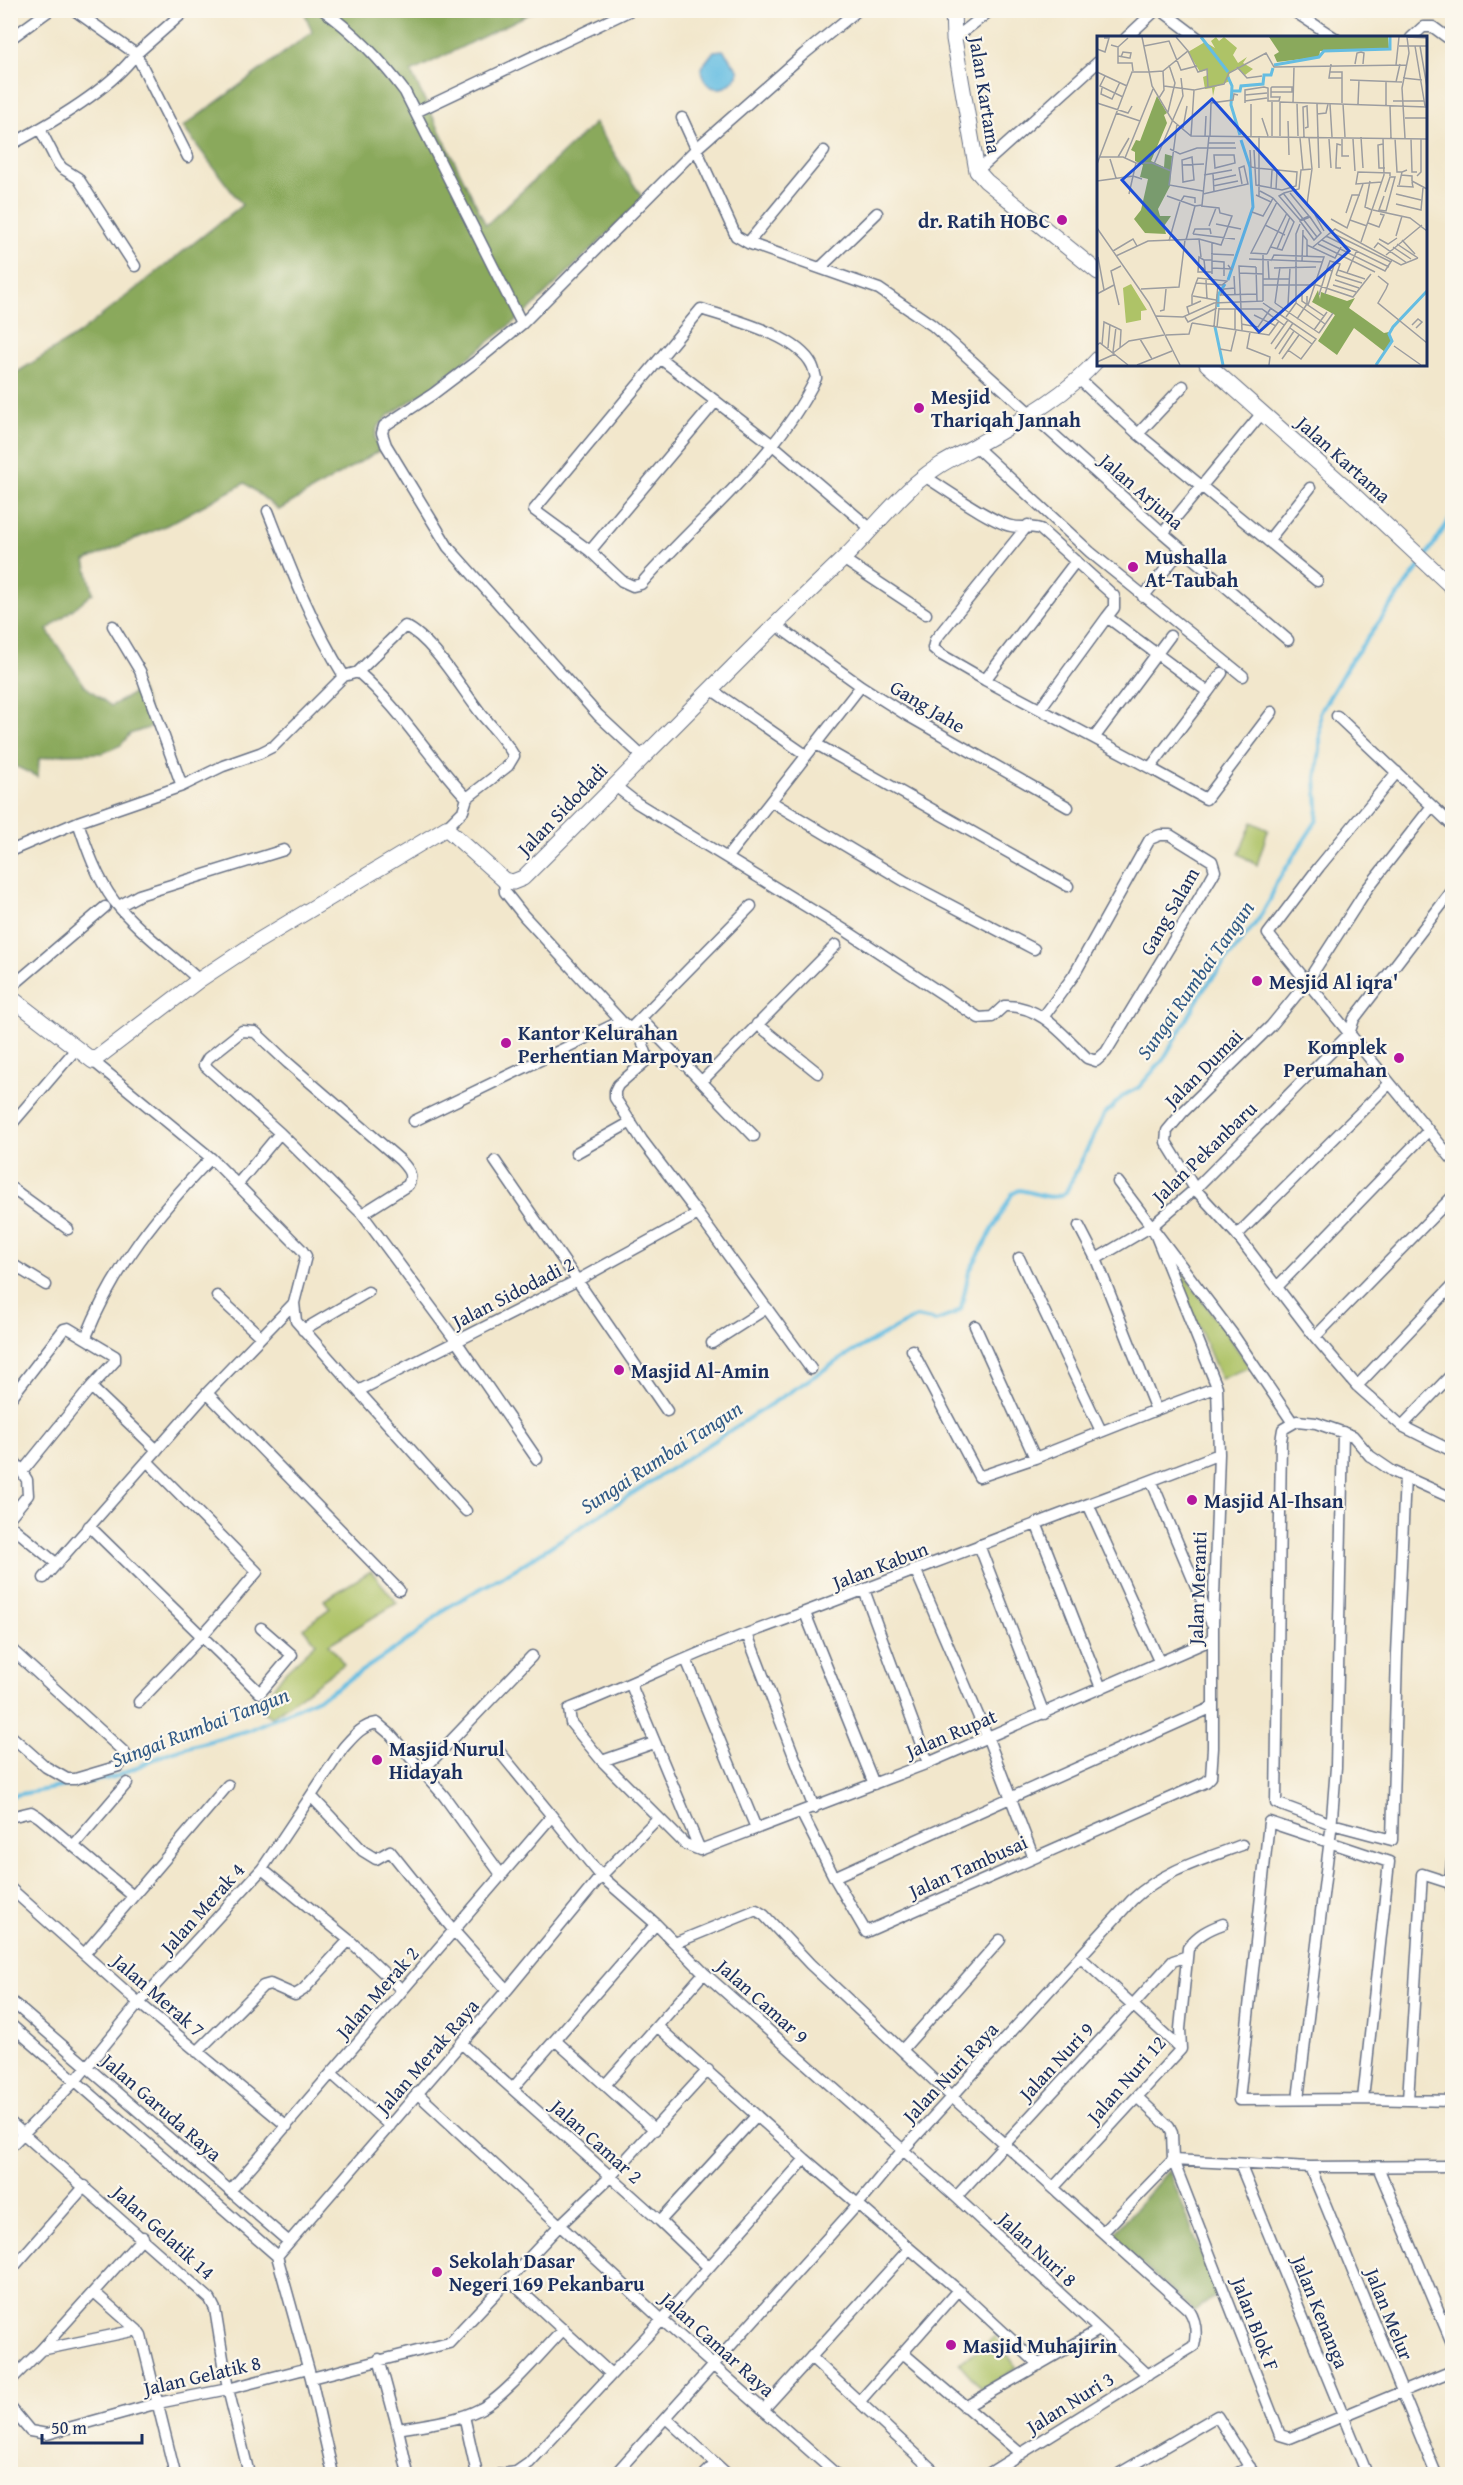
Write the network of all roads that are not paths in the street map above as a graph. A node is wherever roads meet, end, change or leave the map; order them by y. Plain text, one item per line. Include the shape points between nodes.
1 (50, 10) edge
2 (74, 10) edge
3 (186, 10) edge
4 (323, 10) edge
5 (631, 10) edge
6 (858, 10) edge
7 (952, 10) edge
8 (991, 10) edge
9 (1156, 10) edge
10 (1161, 10) edge
11 (1292, 10) edge
12 (1128, 36) edge
13 (1195, 36) edge
14 (1332, 36) edge
15 (1413, 36) edge
16 (10, 39) edge
17 (954, 39) junction
18 (1452, 41) edge
19 (136, 54) junction
20 (1097, 63) edge
21 (416, 112) junction
22 (682, 118) dead end
23 (40, 129) junction
24 (10, 145) edge
25 (697, 148) junction
26 (824, 151) dead end
27 (188, 157) dead end
28 (977, 171) junction
29 (877, 213) dead end
30 (748, 243) junction
31 (135, 266) dead end
32 (820, 268) junction
33 (1097, 271) edge
34 (522, 324) junction
35 (661, 359) junction
36 (1097, 360) edge
37 (1209, 366) edge
38 (1080, 380) junction
39 (1183, 386) dead end
40 (716, 401) junction
41 (1262, 413) junction
42 (1029, 415) junction
43 (1138, 434) junction
44 (774, 446) junction
45 (975, 446) junction
46 (924, 476) junction
47 (1203, 486) junction
48 (1310, 488) dead end
49 (268, 511) dead end
50 (1028, 525) junction
51 (870, 528) junction
52 (1162, 533) junction
53 (1268, 541) junction
54 (1182, 549) junction
55 (590, 551) junction
56 (843, 559) junction
57 (1076, 561) junction
58 (1317, 581) dead end
59 (1452, 587) edge
60 (1143, 597) junction
61 (926, 614) dead end
62 (1107, 617) junction
63 (776, 625) junction
64 (112, 626) dead end
65 (1170, 636) dead end
66 (1288, 640) dead end
67 (1157, 654) junction
68 (358, 672) junction
69 (1222, 673) dead end
70 (344, 676) junction
71 (1243, 676) dead end
72 (985, 680) junction
73 (861, 686) junction
74 (712, 690) junction
75 (1208, 692) junction
76 (1040, 709) junction
77 (1272, 712) dead end
78 (1337, 716) dead end
79 (1094, 738) junction
80 (816, 744) junction
81 (806, 755) junction
82 (643, 757) junction
83 (1150, 768) junction
84 (1397, 772) junction
85 (614, 785) junction
86 (182, 786) junction
87 (467, 798) junction
88 (772, 802) junction
89 (1432, 806) junction
90 (1068, 807) dead end
91 (78, 822) junction
92 (1452, 825) edge
93 (446, 828) junction
94 (284, 850) dead end
95 (10, 851) edge
96 (727, 857) junction
97 (504, 880) junction
98 (1068, 886) dead end
99 (1452, 891) edge
100 (118, 906) junction
101 (751, 906) dead end
102 (105, 907) dead end
103 (836, 945) dead end
104 (1034, 949) dead end
105 (199, 980) junction
106 (1307, 982) junction
107 (10, 988) edge
108 (10, 997) edge
109 (1044, 1016) junction
110 (641, 1019) junction
111 (621, 1021) junction
112 (757, 1024) junction
113 (631, 1028) junction
114 (1349, 1034) junction
115 (76, 1049) junction
116 (93, 1061) junction
117 (818, 1073) dead end
118 (702, 1081) junction
119 (1389, 1084) junction
120 (414, 1121) dead end
121 (631, 1122) junction
122 (10, 1126) edge
123 (1428, 1131) junction
124 (280, 1133) junction
125 (754, 1136) dead end
126 (576, 1153) dead end
127 (211, 1158) junction
128 (1452, 1159) edge
129 (495, 1161) dead end
130 (1118, 1182) dead end
131 (237, 1185) junction
132 (10, 1187) edge
133 (1195, 1189) junction
134 (1452, 1197) edge
135 (362, 1214) junction
136 (698, 1214) junction
137 (1079, 1226) dead end
138 (1152, 1226) junction
139 (68, 1229) dead end
140 (1237, 1235) junction
141 (1019, 1258) dead end
142 (1096, 1259) junction
143 (10, 1263) edge
144 (578, 1280) junction
145 (46, 1286) dead end
146 (1452, 1286) edge
147 (1277, 1287) junction
148 (368, 1292) dead end
149 (217, 1296) dead end
150 (294, 1303) junction
151 (766, 1308) junction
152 (975, 1326) dead end
153 (303, 1330) junction
154 (86, 1337) junction
155 (261, 1337) junction
156 (1315, 1337) junction
157 (456, 1341) junction
158 (712, 1343) dead end
159 (912, 1350) dead end
160 (811, 1369) dead end
161 (1452, 1374) edge
162 (1357, 1386) junction
163 (91, 1387) junction
164 (1217, 1387) junction
165 (358, 1391) junction
166 (207, 1393) junction
167 (10, 1399) edge
168 (1156, 1410) junction
169 (667, 1411) dead end
170 (1293, 1423) junction
171 (1402, 1426) junction
172 (1101, 1431) junction
173 (1343, 1432) junction
174 (157, 1450) junction
175 (1452, 1451) edge
176 (1219, 1454) junction
177 (10, 1455) edge
178 (537, 1458) dead end
179 (1035, 1458) junction
180 (148, 1462) junction
181 (22, 1472) junction
182 (1405, 1477) junction
183 (1152, 1482) junction
184 (1452, 1498) edge
185 (1088, 1504) junction
186 (466, 1511) dead end
187 (10, 1517) edge
188 (1036, 1523) junction
189 (10, 1525) edge
190 (89, 1526) junction
191 (979, 1545) junction
192 (57, 1564) junction
193 (916, 1571) junction
194 (44, 1578) dead end
195 (399, 1590) dead end
196 (864, 1590) junction
197 (805, 1613) junction
198 (1213, 1625) junction
199 (261, 1628) dead end
200 (747, 1634) junction
201 (202, 1636) junction
202 (1213, 1639) junction
203 (10, 1648) edge
204 (532, 1656) dead end
205 (686, 1659) junction
206 (1159, 1661) junction
207 (631, 1685) junction
208 (1101, 1688) junction
209 (139, 1702) dead end
210 (1213, 1707) junction
211 (1044, 1714) junction
212 (10, 1735) edge
213 (987, 1736) junction
214 (654, 1743) junction
215 (498, 1750) dead end
216 (602, 1761) junction
217 (928, 1763) junction
218 (422, 1771) junction
219 (1210, 1777) joint
220 (127, 1783) dead end
221 (874, 1784) junction
222 (228, 1785) dead end
223 (311, 1796) junction
224 (1011, 1796) junction
225 (814, 1808) junction
226 (801, 1812) junction
227 (552, 1816) junction
228 (10, 1817) edge
229 (658, 1818) junction
230 (756, 1828) junction
231 (1330, 1833) junction
232 (74, 1845) junction
233 (1242, 1845) dead end
234 (700, 1850) junction
235 (1033, 1856) junction
236 (1452, 1862) edge
237 (262, 1869) junction
238 (500, 1873) junction
239 (601, 1876) junction
240 (834, 1877) junction
241 (1451, 1886) edge
242 (10, 1888) edge
243 (133, 1896) junction
244 (656, 1924) junction
245 (1223, 1924) dead end
246 (454, 1931) junction
247 (349, 1940) junction
248 (1000, 1940) dead end
249 (675, 1943) junction
250 (85, 1953) junction
251 (1187, 1956) junction
252 (1080, 1957) junction
253 (704, 1973) junction
254 (507, 1989) junction
255 (402, 1990) junction
256 (10, 2000) edge
257 (140, 2003) junction
258 (1132, 2004) junction
259 (10, 2025) edge
260 (658, 2026) junction
261 (556, 2041) junction
262 (461, 2043) junction
263 (903, 2049) junction
264 (1181, 2049) junction
265 (197, 2052) junction
266 (88, 2066) junction
267 (708, 2070) junction
268 (331, 2073) junction
269 (76, 2080) junction
270 (605, 2085) junction
271 (513, 2088) junction
272 (417, 2093) junction
273 (952, 2097) junction
274 (1137, 2097) junction
275 (1299, 2099) junction
276 (1363, 2099) junction
277 (1408, 2100) junction
278 (1452, 2101) edge
279 (756, 2116) junction
280 (10, 2122) edge
281 (287, 2126) junction
282 (390, 2126) junction
283 (655, 2130) junction
284 (23, 2132) junction
285 (1004, 2144) junction
286 (10, 2147) edge
287 (902, 2151) junction
288 (805, 2159) junction
289 (1173, 2160) junction
290 (1240, 2164) junction
291 (1452, 2166) edge
292 (1310, 2167) junction
293 (1378, 2167) junction
294 (610, 2177) junction
295 (85, 2186) junction
296 (1054, 2187) junction
297 (230, 2190) junction
298 (956, 2197) junction
299 (858, 2204) junction
300 (660, 2221) junction
301 (561, 2225) junction
302 (1103, 2232) junction
303 (143, 2237) junction
304 (289, 2242) junction
305 (909, 2249) junction
306 (277, 2256) junction
307 (707, 2266) junction
308 (10, 2271) edge
309 (509, 2280) junction
310 (958, 2290) junction
311 (94, 2292) junction
312 (662, 2320) junction
313 (564, 2329) junction
314 (137, 2330) junction
315 (1099, 2330) junction
316 (1452, 2343) edge
317 (41, 2350) junction
318 (903, 2353) junction
319 (811, 2357) junction
320 (379, 2359) junction
321 (714, 2364) junction
322 (1040, 2365) junction
323 (1452, 2371) edge
324 (310, 2373) junction
325 (611, 2374) junction
326 (1148, 2375) junction
327 (10, 2381) edge
328 (228, 2389) junction
329 (1403, 2393) junction
330 (860, 2401) junction
331 (158, 2403) junction
332 (10, 2407) edge
333 (965, 2407) junction
334 (764, 2409) junction
335 (1344, 2415) junction
336 (464, 2416) junction
337 (667, 2419) junction
338 (398, 2429) junction
339 (1021, 2454) junction
340 (715, 2464) junction
341 (1252, 2471) edge
342 (1119, 2474) edge
343 (175, 2475) edge
344 (249, 2475) edge
345 (333, 2475) edge
346 (408, 2475) edge
347 (477, 2475) edge
348 (500, 2475) edge
349 (615, 2475) edge
350 (705, 2475) edge
351 (727, 2475) edge
352 (836, 2475) edge
353 (937, 2475) edge
354 (988, 2475) edge
355 (1236, 2475) edge
356 (1367, 2475) edge
357 (1436, 2475) edge

1 - 16 street
2 - 19 street
3 - 19 street
4 - 21 street via 345,26 391,73
5 - 21 street
6 - 25 street
7 - 17 street, Jalan Kartama
8 - 17 street
9 - 12 street
10 - 13 street
11 - 14 street
15 - 18 street via 1423,27 1433,27
17 - 28 street, Jalan Kartama
19 - 23 street via 126,67
19 - 27 street
20 - 28 street
21 - 34 street
22 - 25 street
23 - 24 street
23 - 31 street via 57,162 78,178
25 - 30 street via 733,231
25 - 34 street
26 - 30 street
28 - 33 street, Jalan Kartama
29 - 32 street
30 - 32 street, Jalan Arjuna
32 - 42 street, Jalan Arjuna via 879,289 932,325
34 - 82 street via 433,394 384,426 382,433 448,547 598,715
35 - 40 street
35 - 44 street via 701,309 787,341 812,364 816,378
35 - 55 street via 534,510
36 - 38 street, Jalan Sidodadi
37 - 41 street, Jalan Kartama
38 - 42 street, Jalan Sidodadi
38 - 43 street
39 - 43 street
40 - 44 street
40 - 55 street
41 - 47 street
41 - 59 street, Jalan Kartama
42 - 45 street, Jalan Sidodadi
42 - 52 street, Jalan Arjuna
43 - 47 street
44 - 51 street
44 - 55 street via 641,584 633,586 622,581
45 - 46 street, Jalan Sidodadi
45 - 60 street
46 - 50 street via 998,521 1012,526
46 - 51 street, Jalan Sidodadi
47 - 52 street
47 - 53 street
48 - 53 street
49 - 70 street via 329,652
50 - 57 street via 1040,529
50 - 72 street via 934,640 933,648 940,654
51 - 56 street, Jalan Sidodadi
52 - 54 street, Jalan Arjuna
53 - 58 street
54 - 60 street
54 - 66 street, Jalan Arjuna
56 - 61 street
56 - 63 street, Jalan Sidodadi
57 - 62 street via 1114,596 1114,608
57 - 72 street
60 - 71 street
62 - 67 street
62 - 76 street
63 - 73 street, Gang Jahe
63 - 74 street, Jalan Sidodadi
64 - 86 street via 140,671
65 - 67 street
67 - 75 street
67 - 79 street
68 - 70 street
68 - 87 street via 379,689
68 - 87 street via 405,627 428,645 514,756 508,766
69 - 75 street
70 - 86 street via 274,746
72 - 76 street
73 - 80 street
73 - 90 street, Gang Jahe
74 - 81 street
74 - 82 street, Jalan Sidodadi
75 - 83 street
76 - 79 street
77 - 83 street via 1206,799
78 - 84 street
79 - 83 street
80 - 81 street
80 - 98 street
81 - 88 street
82 - 85 street, Jalan Sidodadi
84 - 89 street
84 - 106 street via 1268,934
85 - 96 street
85 - 97 street, Jalan Sidodadi via 523,878
86 - 91 street
87 - 93 street via 463,811
88 - 96 street
88 - 104 street via 906,882
89 - 92 street
89 - 106 street, Jalan Dumai via 1367,889
91 - 95 street
91 - 100 street via 92,862
93 - 97 street
93 - 105 street
94 - 100 street via 139,895
96 - 109 street, Gang Salam via 979,1018 993,1017 1004,1006 1014,1005
97 - 111 street via 505,892 524,916
99 - 114 street, Jalan Pekanbaru via 1354,1019
100 - 105 street
101 - 110 street
102 - 107 street
103 - 112 street
105 - 116 street
106 - 114 street
106 - 133 street, Jalan Dumai via 1271,1026 1167,1131 1166,1142
108 - 115 street
109 - 109 street, Gang Salam via 1074,975 1150,839 1170,835 1212,861 1215,871 1106,1052 1096,1061 1087,1058
110 - 113 street
110 - 118 street
111 - 113 street
111 - 120 street
112 - 117 street
112 - 118 street
113 - 121 street via 641,1038 648,1059 615,1091 615,1098
114 - 119 street
114 - 133 street, Jalan Pekanbaru
115 - 116 street
115 - 122 street
116 - 127 street
118 - 125 street
119 - 123 street
119 - 140 street
121 - 126 street
121 - 136 street
123 - 128 street
123 - 147 street
124 - 131 street
124 - 135 street
124 - 135 street via 204,1065 242,1031 255,1032 410,1171 408,1185
127 - 131 street
127 - 154 street via 140,1239 100,1303
129 - 144 street
130 - 138 street
131 - 150 street via 306,1256
132 - 139 street
133 - 138 street, Jalan Pekanbaru
133 - 140 street, Jalan Dumai
134 - 156 street
135 - 157 street
136 - 144 street, Jalan Sidodadi 2
136 - 151 street
137 - 142 street
138 - 142 street
138 - 164 street, Jalan Meranti
138 - 170 street, Jalan Pekanbaru
140 - 147 street, Jalan Dumai
141 - 172 street
142 - 168 street
143 - 145 street
144 - 157 street, Jalan Sidodadi 2
144 - 169 street
146 - 162 street
147 - 156 street, Jalan Dumai
148 - 153 street
149 - 155 street
150 - 153 street via 296,1321
150 - 155 street
151 - 158 street
151 - 160 street
152 - 179 street
153 - 165 street
154 - 163 street via 115,1356 115,1361
154 - 167 street via 64,1329
155 - 166 street
156 - 162 street, Jalan Dumai
157 - 165 street, Jalan Sidodadi 2
157 - 178 street
159 - 179 street via 979,1477
161 - 171 street
162 - 171 street, Jalan Dumai
163 - 174 street
163 - 181 street
164 - 168 street
164 - 176 street, Jalan Meranti
165 - 186 street
166 - 174 street
166 - 195 street
168 - 172 street
170 - 173 street via 1316,1424
170 - 231 street via 1283,1429 1281,1441 1276,1803
171 - 175 street, Jalan Dumai
172 - 179 street
173 - 182 street via 1353,1436 1370,1456
173 - 231 street via 1336,1767
174 - 180 street
176 - 183 street, Jalan Kabun
176 - 198 street, Jalan Meranti
177 - 181 street
180 - 190 street
180 - 201 street via 257,1572
181 - 187 street via 28,1496
182 - 184 street
182 - 231 street via 1392,1840
183 - 185 street, Jalan Kabun
183 - 198 street
185 - 188 street, Jalan Kabun
185 - 206 street
188 - 191 street, Jalan Kabun
188 - 208 street
189 - 192 street
190 - 192 street
190 - 201 street
191 - 193 street, Jalan Kabun
191 - 211 street
192 - 194 street
193 - 196 street, Jalan Kabun
193 - 213 street
196 - 197 street, Jalan Kabun
196 - 217 street
197 - 200 street, Jalan Kabun
197 - 221 street
198 - 202 street, Jalan Meranti
199 - 201 street via 292,1655 260,1693
200 - 205 street, Jalan Kabun
200 - 225 street
201 - 209 street
202 - 206 street, Jalan Rupat
202 - 210 street, Jalan Meranti
203 - 212 street via 124,1752 125,1759 119,1766 67,1779 46,1767
204 - 218 street
205 - 207 street, Jalan Kabun
205 - 230 street
206 - 208 street, Jalan Rupat
207 - 214 street
207 - 216 street, Jalan Kabun via 569,1709 571,1723
208 - 211 street, Jalan Rupat
210 - 219 street, Jalan Meranti
210 - 224 street
211 - 213 street, Jalan Rupat
213 - 217 street, Jalan Rupat
213 - 224 street
214 - 216 street
214 - 234 street
215 - 227 street, Jalan Camar 9
216 - 229 street
217 - 221 street, Jalan Rupat
218 - 223 street, Jalan Merak 4 via 390,1734 377,1724 368,1725 343,1748
218 - 238 street
219 - 235 street, Jalan Tambusai
220 - 232 street
221 - 225 street, Jalan Rupat
222 - 243 street
223 - 237 street, Jalan Merak 4
223 - 246 street via 363,1851 376,1859 390,1851
224 - 235 street
224 - 240 street
225 - 226 street, Jalan Rupat
226 - 230 street, Jalan Rupat
226 - 240 street, Jalan Tambusai
227 - 238 street, Jalan Merak 2
227 - 239 street, Jalan Camar 9
228 - 232 street via 31,1812
229 - 234 street via 685,1844
229 - 239 street, Jalan Merak Raya
230 - 234 street, Jalan Rupat
231 - 275 street
231 - 275 street via 1269,1822 1239,2100
231 - 276 street via 1389,1862
232 - 243 street
233 - 252 street, Jalan Nuri Raya via 1149,1884
235 - 240 street, Jalan Tambusai via 866,1932
236 - 241 street
237 - 247 street
237 - 257 street, Jalan Merak 4
238 - 246 street, Jalan Merak 2
239 - 244 street, Jalan Camar 9
239 - 254 street, Jalan Merak Raya
241 - 277 street via 1422,1874
242 - 250 street, Jalan Merak 7
243 - 250 street
244 - 249 street, Jalan Camar 9
244 - 261 street
245 - 251 street via 1196,1938
246 - 254 street
246 - 255 street, Jalan Merak 2
247 - 255 street
247 - 265 street via 298,1994 270,1984 262,1986
248 - 263 street
249 - 253 street, Jalan Camar 9
249 - 263 street via 756,1910
250 - 257 street, Jalan Merak 7
251 - 258 street, Jalan Nuri 9 via 1173,1961
251 - 264 street, Jalan Nuri 12
252 - 258 street
252 - 273 street, Jalan Nuri Raya
253 - 260 street
253 - 287 street, Jalan Camar 9
254 - 262 street, Jalan Merak Raya
255 - 268 street, Jalan Merak 2
256 - 266 street, Jalan Garuda Raya
257 - 265 street, Jalan Merak 7
257 - 266 street, Jalan Merak 4
258 - 264 street
258 - 285 street, Jalan Nuri 9
259 - 269 street, Jalan Garuda Raya
260 - 267 street
260 - 270 street
261 - 270 street
261 - 271 street
262 - 271 street, Jalan Camar 2
262 - 272 street, Jalan Merak Raya
263 - 273 street
264 - 274 street, Jalan Nuri 12
265 - 281 street, Jalan Merak 7
266 - 269 street, Jalan Merak 4
266 - 297 street, Jalan Garuda Raya
267 - 279 street
267 - 283 street, Jalan Gelatik 8
268 - 281 street, Jalan Merak 2
268 - 282 street
269 - 284 street, Jalan Merak 4
269 - 306 street, Jalan Garuda Raya
270 - 283 street
271 - 294 street, Jalan Camar 2
272 - 282 street, Jalan Merak Raya
272 - 301 street, Jalan Camar Raya
273 - 285 street
273 - 287 street, Jalan Nuri Raya
274 - 289 street, Jalan Blok F via 1169,2127
274 - 296 street, Jalan Nuri 12
275 - 276 street
276 - 277 street
277 - 278 street
279 - 288 street
279 - 300 street
280 - 284 street, Jalan Gelatik 14
281 - 297 street, Jalan Merak 2
282 - 304 street, Jalan Merak Raya
283 - 294 street, Jalan Gelatik 8
284 - 286 street, Jalan Merak 4
284 - 295 street, Jalan Gelatik 14
285 - 296 street
285 - 298 street, Jalan Nuri 9
287 - 298 street, Jalan Nuri 8
287 - 299 street, Jalan Nuri Raya
288 - 299 street
288 - 307 street
289 - 290 street
289 - 302 street
289 - 335 street, Jalan Blok F via 1280,2435 1290,2439
290 - 292 street
290 - 335 street, Jalan Kenanga
291 - 293 street
292 - 293 street
292 - 329 street, Jalan Melur
293 - 316 street
294 - 300 street, Jalan Camar 2
294 - 301 street, Jalan Gelatik 8
295 - 303 street, Jalan Gelatik 14
295 - 308 street
296 - 302 street
297 - 304 street, Jalan Garuda Raya
298 - 315 street, Jalan Nuri 8
299 - 305 street
299 - 321 street, Jalan Nuri Raya
300 - 307 street, Jalan Camar 2
301 - 309 street, Jalan Gelatik 8
301 - 312 street, Jalan Camar Raya
302 - 326 street, Jalan Nuri 3 via 1194,2317 1194,2346
303 - 311 street
303 - 328 street, Jalan Gelatik 14 via 210,2299
304 - 306 street, Jalan Merak Raya
305 - 310 street
305 - 319 street
306 - 324 street
307 - 312 street
309 - 313 street
309 - 320 street, Jalan Gelatik 8 via 449,2343
310 - 318 street
310 - 322 street
311 - 314 street
311 - 317 street
312 - 321 street, Jalan Camar Raya
312 - 325 street
313 - 325 street
313 - 336 street via 497,2398
314 - 317 street
314 - 331 street
315 - 322 street
315 - 326 street, Jalan Nuri 8
317 - 327 street
318 - 330 street
318 - 333 street
319 - 330 street
319 - 334 street
320 - 324 street, Jalan Gelatik 8
320 - 338 street
321 - 334 street, Jalan Camar Raya
321 - 337 street, Jalan Nuri Raya
322 - 333 street
323 - 329 street, Jalan Blok F
324 - 328 street, Jalan Gelatik 8
324 - 345 street
325 - 348 street via 530,2463 516,2472
326 - 339 street, Jalan Nuri 3
328 - 331 street, Jalan Gelatik 8
328 - 344 street, Jalan Gelatik 14
329 - 335 street, Jalan Blok F
329 - 357 street, Jalan Melur
330 - 353 street
331 - 332 street, Jalan Gelatik 8 via 46,2434 30,2431
331 - 343 street
333 - 339 street
334 - 352 street, Jalan Camar Raya
335 - 356 street, Jalan Kenanga
336 - 338 street
336 - 347 street
337 - 340 street
337 - 349 street, Jalan Nuri Raya
338 - 346 street
339 - 354 street, Jalan Nuri 3
340 - 350 street
340 - 351 street
341 - 342 street via 1217,2415
341 - 355 street

